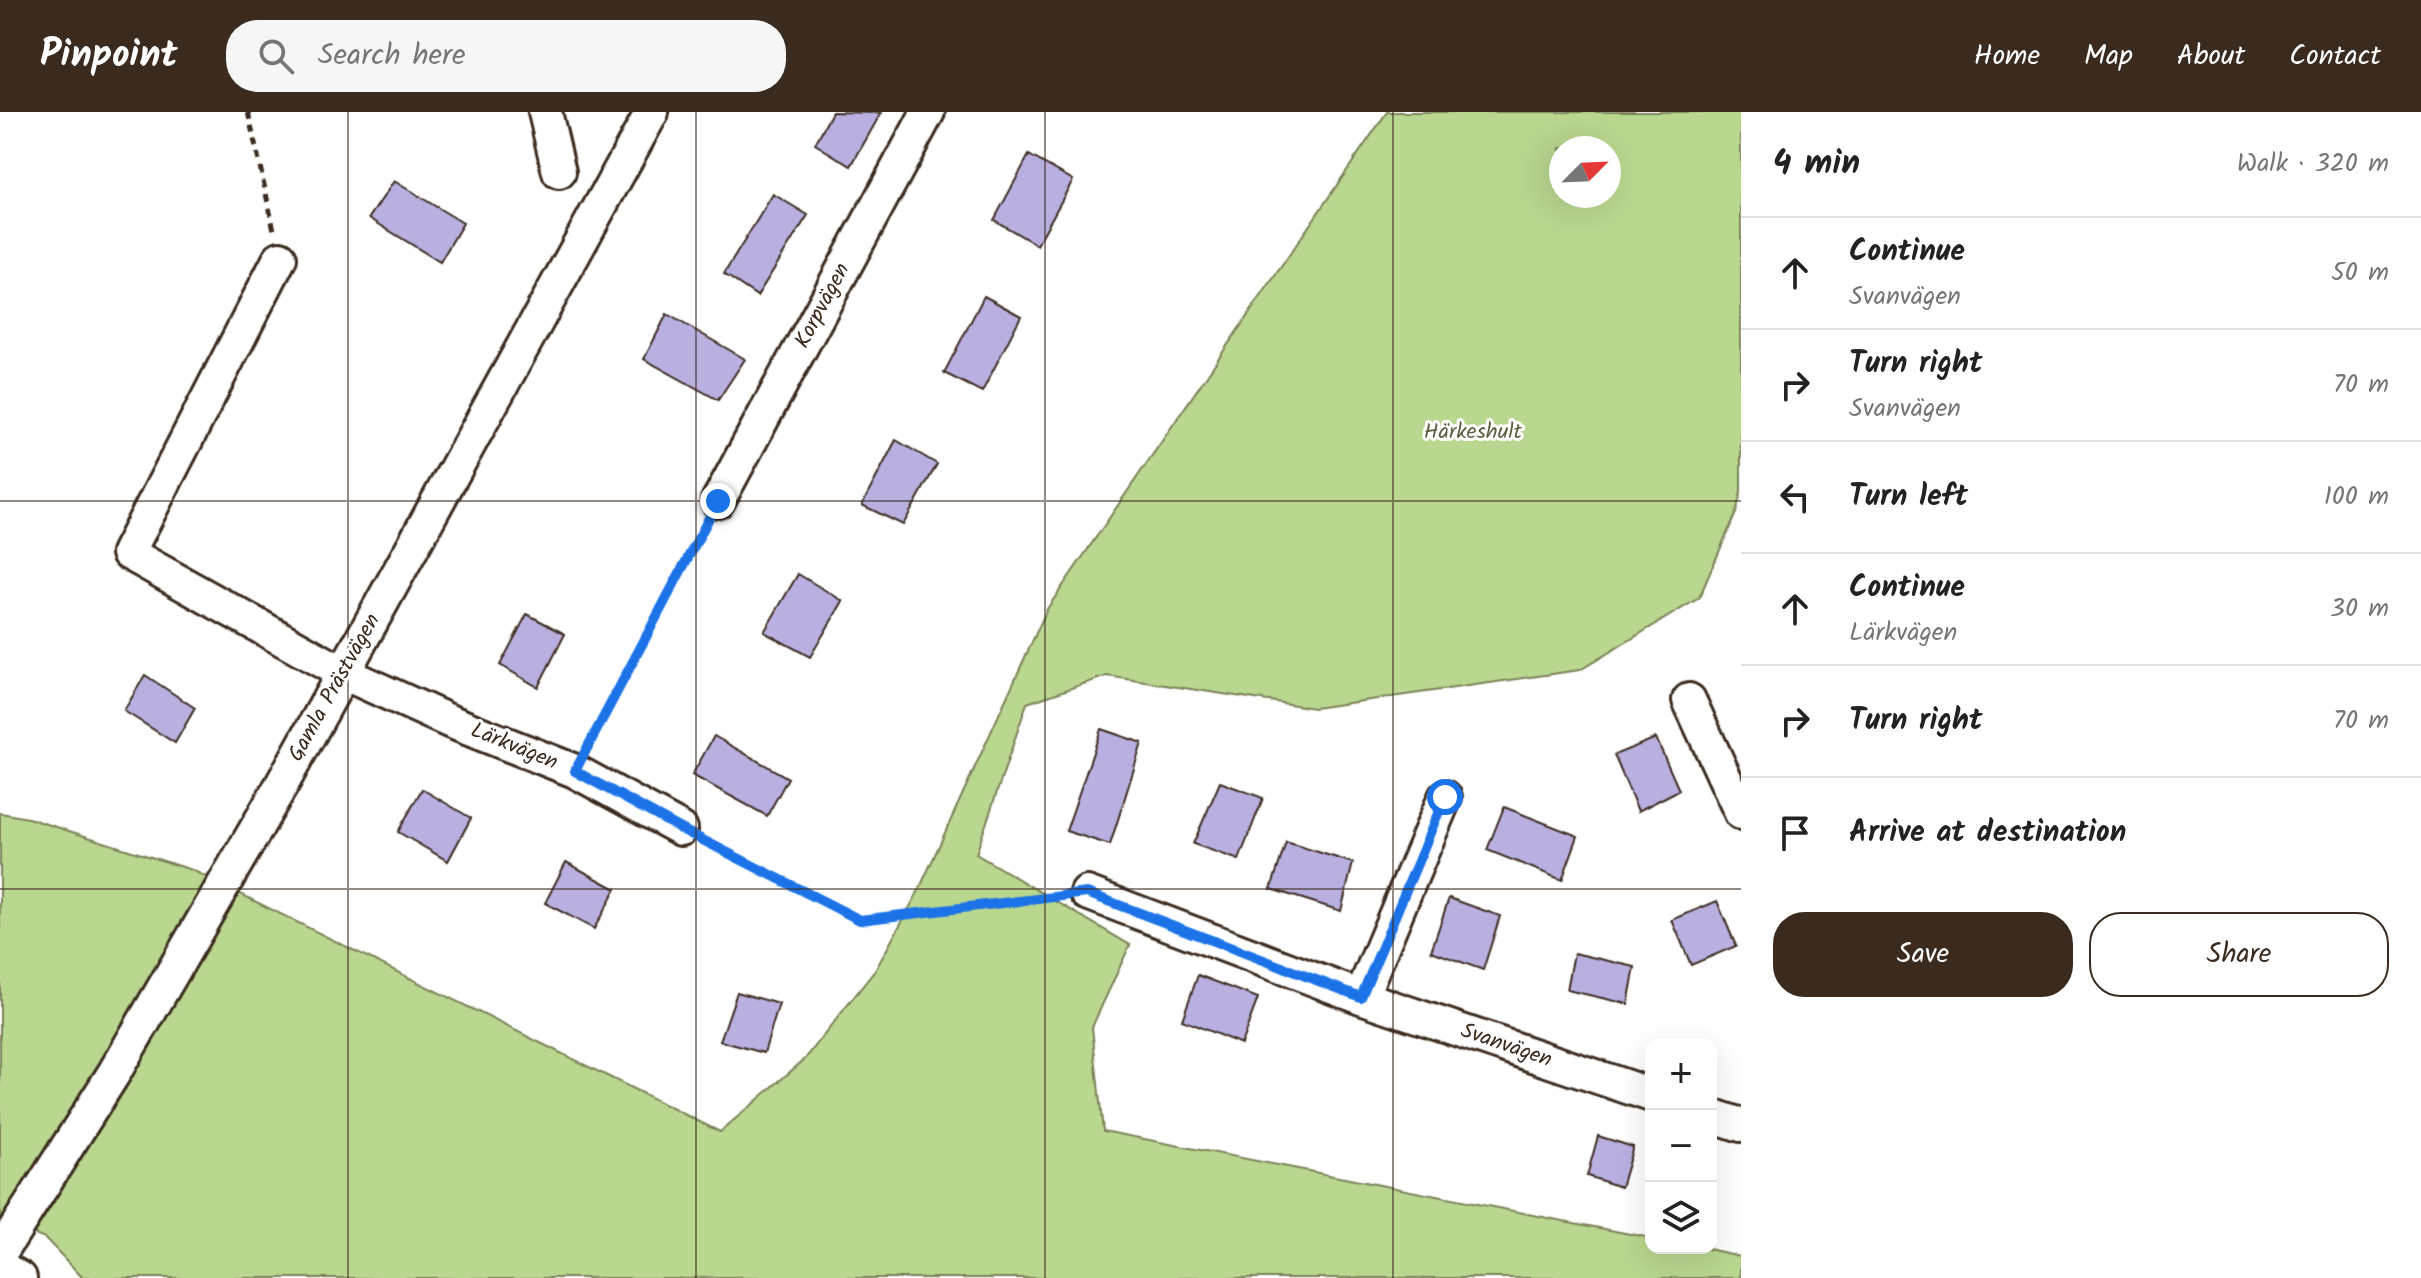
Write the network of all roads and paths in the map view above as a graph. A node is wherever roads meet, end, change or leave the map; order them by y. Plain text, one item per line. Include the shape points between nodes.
1 (248, 112) edge
2 (545, 112) edge
3 (652, 112) edge
4 (928, 112) edge
5 (559, 172) dead end
6 (280, 258) joint
7 (718, 501) joint
8 (343, 673) junction
9 (1689, 700) dead end
10 (575, 771) junction
11 (1445, 797) dead end
12 (1741, 813) edge
13 (681, 829) joint
14 (1087, 893) joint
15 (1361, 997) junction
16 (1645, 1093) edge
17 (1717, 1117) edge
18 (1741, 1125) edge
19 (0, 1253) edge
20 (0, 1267) edge
21 (20, 1278) edge

1 - 6 path
2 - 5 street
3 - 8 street, Gamla Prästvägen
4 - 7 street, Korpvägen
6 - 8 street, Lärkvägen via 128,553
7 - 10 path
8 - 10 street, Lärkvägen
8 - 19 street, Gamla Prästvägen via 122,1059
9 - 12 street
10 - 13 street, Lärkvägen
11 - 15 street
13 - 14 path via 860,920
14 - 15 street, Svanvägen
15 - 16 street, Svanvägen
17 - 18 street
20 - 21 street

